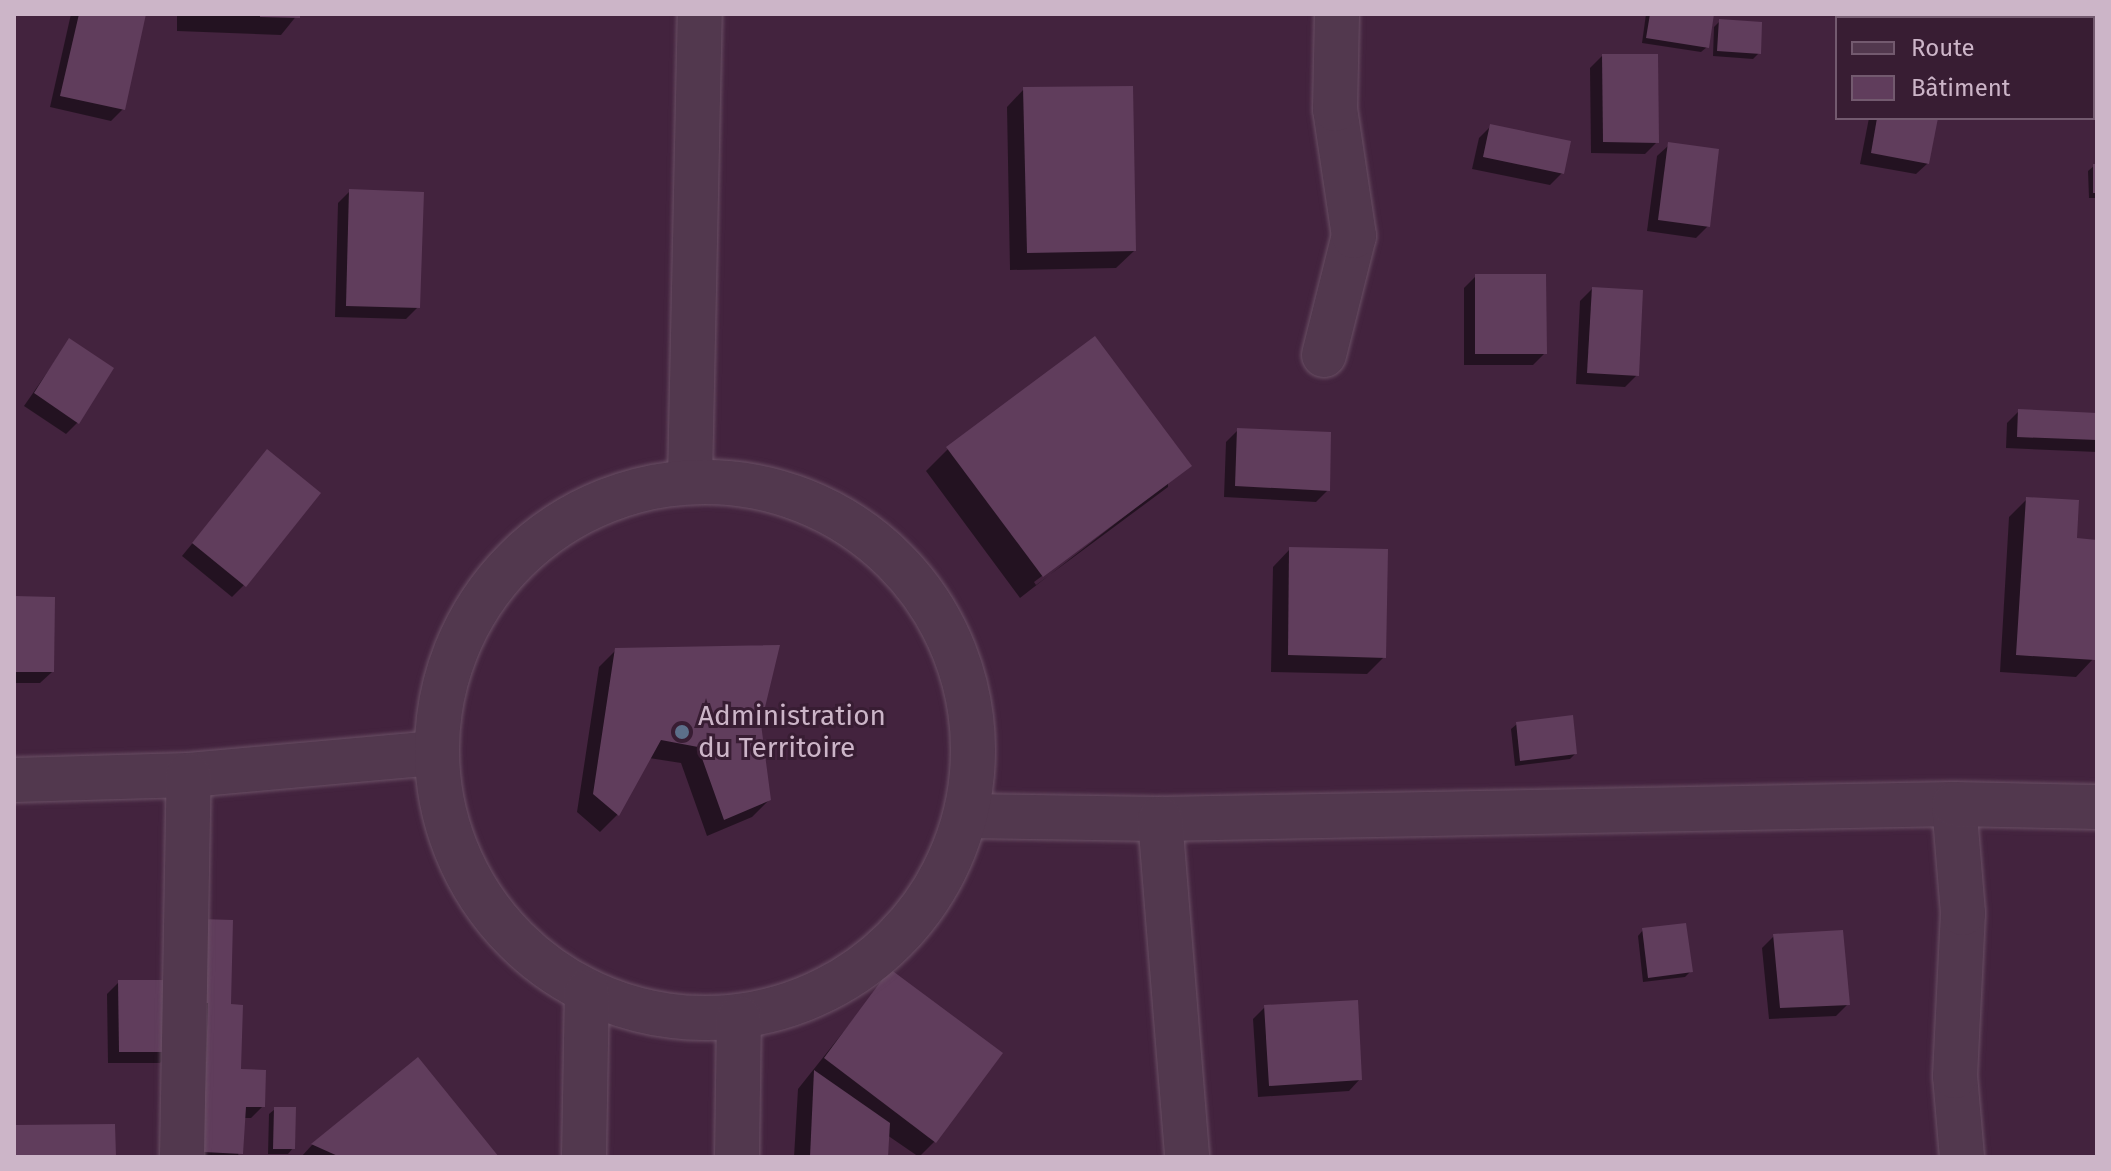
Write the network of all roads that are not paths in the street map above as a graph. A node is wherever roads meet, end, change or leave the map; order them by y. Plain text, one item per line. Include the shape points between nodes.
1 (700, 14) edge
2 (1337, 14) edge
3 (1324, 355) dead end
4 (690, 480) junction
5 (436, 753) junction
6 (189, 775) junction
7 (14, 780) edge
8 (1954, 804) junction
9 (2097, 807) edge
10 (967, 816) junction
11 (1160, 819) junction
12 (587, 992) junction
13 (739, 1018) junction
14 (182, 1157) edge
15 (584, 1157) edge
16 (737, 1157) edge
17 (1187, 1157) edge
18 (1962, 1157) edge

1 - 4 street
2 - 3 street via 1335,109 1354,236
4 - 5 street via 610,497 538,537 482,597 447,671
4 - 10 street via 773,489 850,523 912,578 955,651 971,719
5 - 6 street
5 - 12 street via 448,827 478,894 526,951
6 - 7 street
6 - 14 street
8 - 9 street
8 - 11 street
8 - 18 street via 1963,913 1955,1076
10 - 11 street
10 - 13 street via 936,891 884,953 817,996
11 - 17 street
12 - 13 street via 661,1016
12 - 15 street
13 - 16 street

